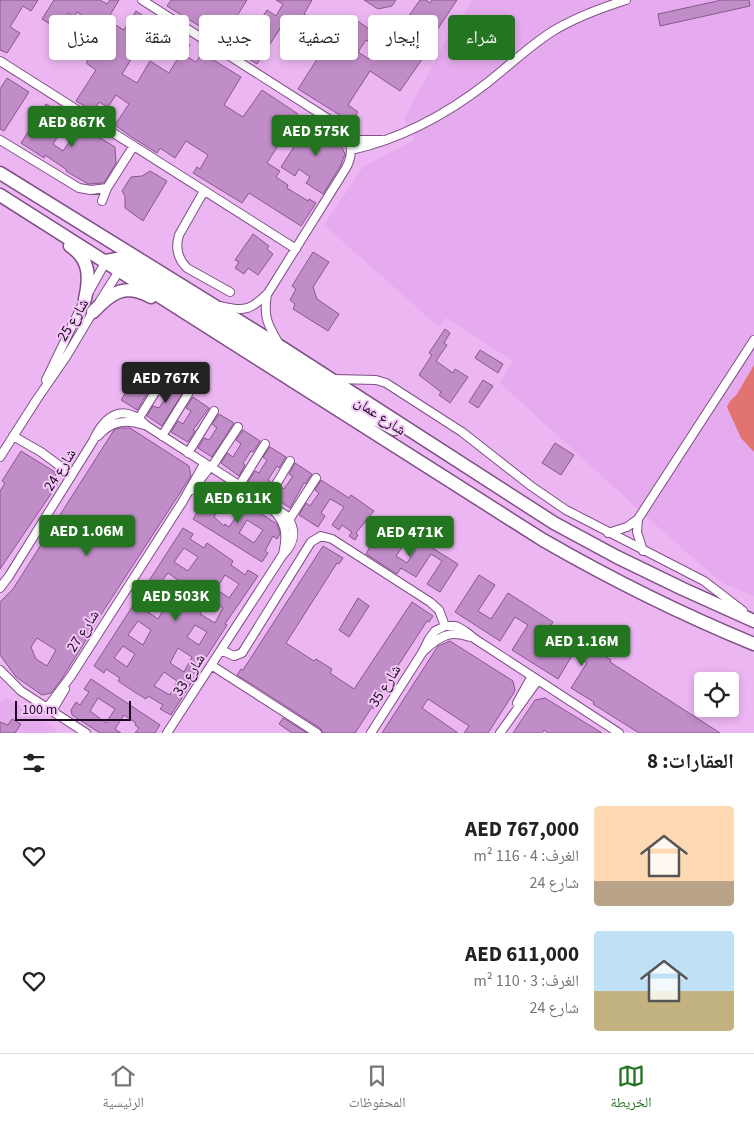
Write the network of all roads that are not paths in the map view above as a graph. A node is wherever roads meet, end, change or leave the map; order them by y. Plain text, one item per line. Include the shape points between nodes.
1 (142, 0) edge
2 (626, 0) edge
3 (0, 62) edge
4 (0, 140) edge
5 (349, 140) junction
6 (386, 141) junction
7 (133, 146) junction
8 (351, 150) junction
9 (0, 173) edge
10 (107, 188) junction
11 (204, 191) junction
12 (0, 195) edge
13 (102, 201) dead end
14 (38, 219) junction
15 (296, 249) junction
16 (106, 261) junction
17 (126, 262) junction
18 (230, 292) dead end
19 (268, 292) junction
20 (85, 299) junction
21 (207, 302) junction
22 (93, 312) junction
23 (195, 318) junction
24 (754, 340) edge
25 (281, 347) junction
26 (164, 378) dead end
27 (330, 379) junction
28 (188, 394) dead end
29 (37, 399) junction
30 (214, 411) dead end
31 (139, 418) junction
32 (147, 426) junction
33 (238, 427) dead end
34 (15, 434) junction
35 (162, 436) junction
36 (93, 441) junction
37 (265, 444) dead end
38 (437, 448) junction
39 (188, 453) junction
40 (0, 457) edge
41 (290, 461) dead end
42 (209, 466) junction
43 (74, 473) junction
44 (316, 478) dead end
45 (239, 486) junction
46 (267, 504) junction
47 (638, 519) junction
48 (290, 520) junction
49 (608, 533) junction
50 (643, 551) junction
51 (282, 556) junction
52 (0, 588) edge
53 (751, 620) edge
54 (445, 626) junction
55 (474, 639) junction
56 (754, 644) edge
57 (221, 650) junction
58 (422, 653) junction
59 (211, 665) junction
60 (0, 670) edge
61 (534, 678) junction
62 (49, 710) junction
63 (86, 733) edge
64 (167, 733) edge
65 (317, 733) edge
66 (372, 733) edge
67 (500, 733) edge
68 (619, 733) edge

1 - 5 street via 338,125
2 - 6 street via 553,31 455,105
3 - 7 street
4 - 10 street via 79,188
5 - 6 street
5 - 8 street
6 - 8 street
7 - 10 street
7 - 11 street
8 - 15 street via 346,168
9 - 17 main road, شارع عمان
10 - 13 street
11 - 15 street
11 - 18 street via 179,235 178,253 187,268
12 - 14 main road
14 - 16 main road
14 - 20 main road via 85,261 89,277
15 - 19 street
16 - 17 main road
16 - 20 street, شارع 25
17 - 21 main road, شارع عمان
17 - 22 street, شارع 25
17 - 23 main road, شارع عمان
17 - 38 main road via 365,414
19 - 21 street via 246,309
19 - 25 street via 266,319
20 - 29 street, شارع 25
21 - 25 main road, شارع عمان
22 - 23 main road via 111,295 131,290 142,292 177,312
22 - 29 street, شارع 25
23 - 56 main road, شارع عمان via 557,548
24 - 47 street
25 - 27 main road, شارع عمان
26 - 31 street
27 - 38 main road, شارع عمان
27 - 49 street via 370,379 386,383 462,432 548,498
28 - 35 street
29 - 34 street, شارع 25
30 - 39 street
31 - 32 street, شارع 24
31 - 36 street, شارع 24 via 122,414 113,416 104,421
32 - 35 street, شارع 24
32 - 36 street, شارع 24 via 129,421 115,423
33 - 42 street, شارع 27
34 - 40 street, شارع 25
34 - 43 street
35 - 39 street, شارع 24
36 - 43 street, شارع 24
37 - 45 street
38 - 53 main road, شارع عمان via 562,527 682,589
39 - 42 street, شارع 24
41 - 46 street
42 - 45 street, شارع 24
42 - 62 street, شارع 27 via 182,501
43 - 52 street, شارع 24
44 - 48 street
45 - 46 street, شارع 24
46 - 48 street
46 - 51 street, شارع 33 via 284,524 286,539
47 - 49 street via 622,530
47 - 50 street via 637,532
48 - 51 street, شارع 33 via 293,541
49 - 50 street
50 - 53 street via 709,584
51 - 57 street, شارع 33
54 - 55 street via 461,628
54 - 57 street via 442,616 430,602 332,538 321,536 311,542 242,653 234,656
54 - 58 street, شارع 35 via 432,634
55 - 58 street via 450,634 437,639
55 - 61 street
57 - 59 street, شارع 33
58 - 66 street, شارع 35
59 - 64 street, شارع 33
59 - 65 street
60 - 62 street via 16,687
61 - 67 street
61 - 68 street
62 - 63 street

